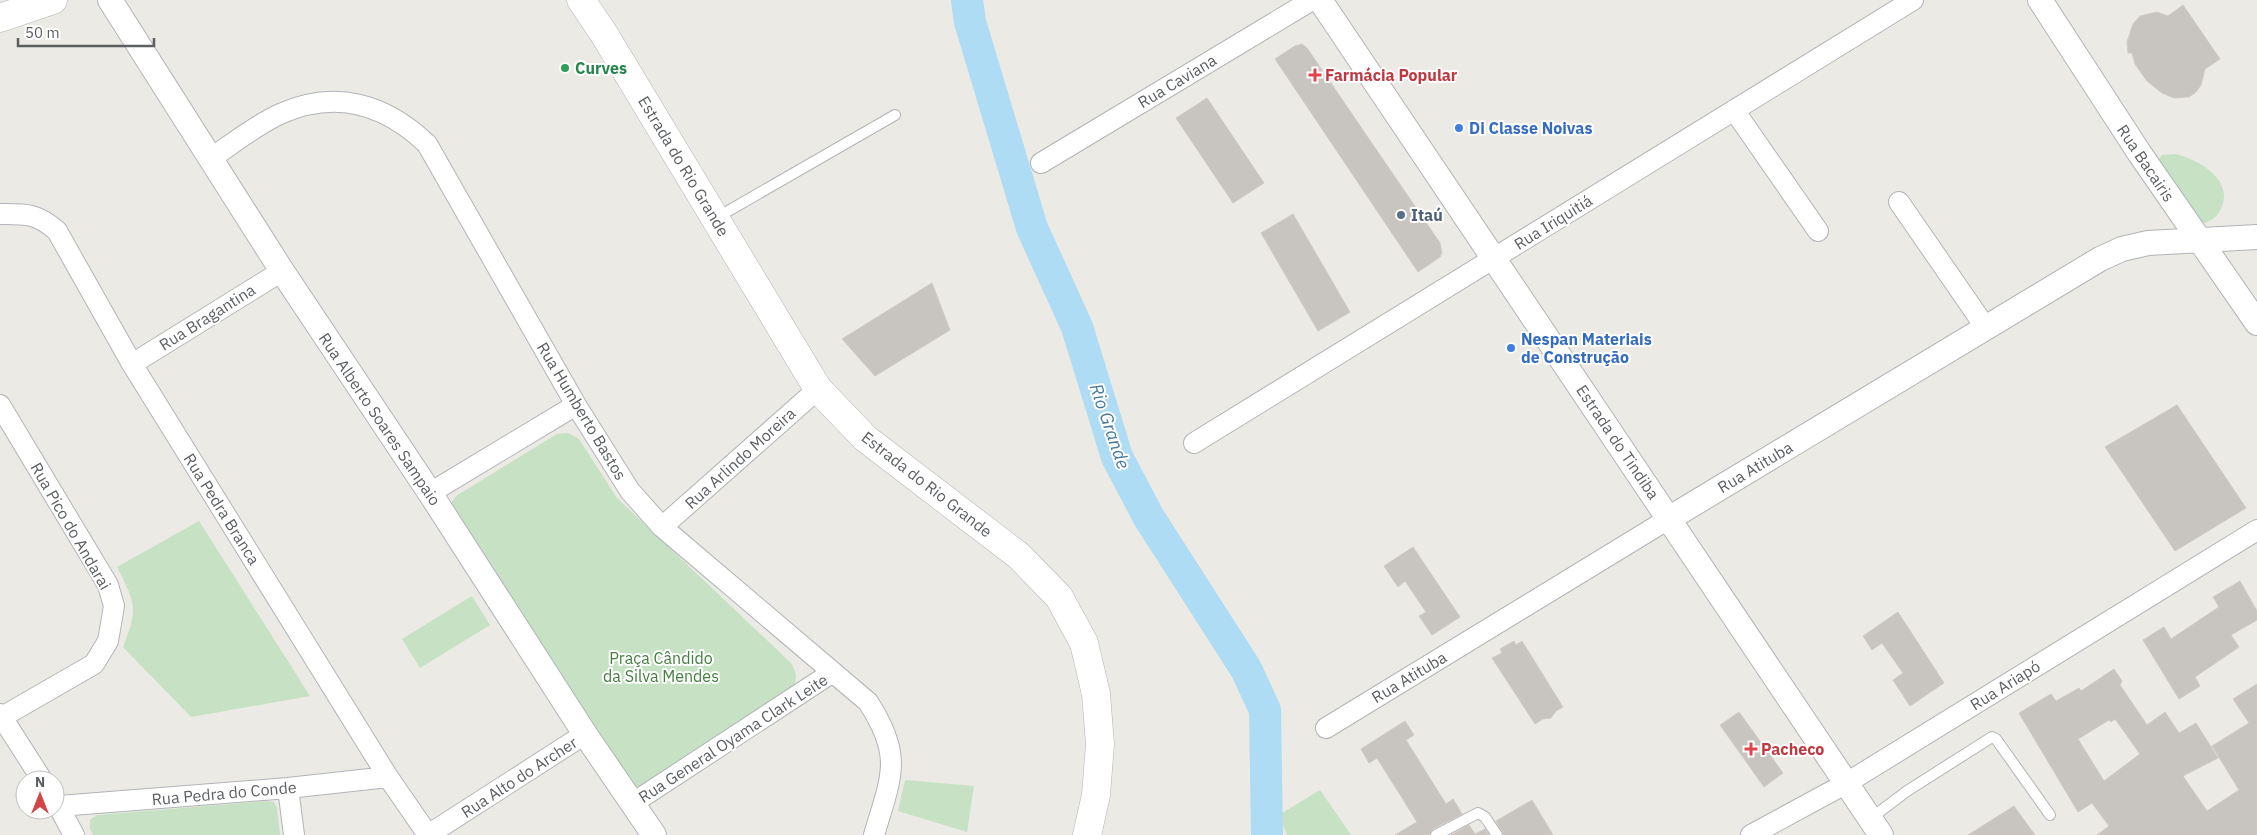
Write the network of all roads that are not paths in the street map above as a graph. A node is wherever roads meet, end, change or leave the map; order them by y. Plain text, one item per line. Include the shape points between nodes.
1 (53, 0) edge
2 (110, 0) edge
3 (581, 0) edge
4 (1312, 0) edge
5 (1320, 0) edge
6 (1913, 0) edge
7 (2040, 0) edge
8 (0, 18) edge
9 (1734, 110) junction
10 (894, 114) dead end
11 (210, 159) junction
12 (1041, 163) dead end
13 (1899, 202) dead end
14 (0, 214) edge
15 (716, 219) junction
16 (1818, 231) dead end
17 (2257, 238) edge
18 (2197, 240) junction
19 (1492, 259) junction
20 (282, 271) junction
21 (2257, 323) edge
22 (1986, 328) junction
23 (132, 364) junction
24 (818, 389) junction
25 (576, 405) junction
26 (0, 406) edge
27 (1194, 443) dead end
28 (430, 493) junction
29 (1670, 518) junction
30 (662, 527) junction
31 (2257, 530) edge
32 (833, 672) junction
33 (1, 716) edge
34 (1326, 728) dead end
35 (585, 734) junction
36 (36, 770) edge
37 (388, 777) junction
38 (1845, 784) junction
39 (288, 788) junction
40 (65, 802) edge
41 (633, 803) junction
42 (2050, 815) dead end
43 (65, 818) edge
44 (1875, 827) edge
45 (74, 835) edge
46 (294, 835) edge
47 (428, 835) edge
48 (654, 835) edge
49 (874, 835) edge
50 (1088, 835) edge
51 (1437, 835) edge
52 (1497, 835) edge
53 (1750, 835) edge

1 - 8 main road
2 - 11 street, Rua Alberto Soares Sampaio
3 - 15 main road, Estrada do Rio Grande
4 - 12 street, Rua Caviana
5 - 19 street, Estrada do Tindiba
6 - 9 street, Rua Iriquitiá
7 - 18 street, Rua Bacairis
9 - 16 street
9 - 19 street, Rua Iriquitiá
10 - 15 lane
11 - 20 street, Rua Alberto Soares Sampaio
11 - 25 street, Rua Humberto Bastos via 279,114 304,105 331,102 365,105 407,125 427,144
13 - 22 street
14 - 23 street, Rua Pedra Branca via 27,214 44,219 57,231
15 - 24 main road, Estrada do Rio Grande
17 - 18 street, Rua Atituba
18 - 21 street, Rua Bacairis
18 - 22 street, Rua Atituba via 2122,248
19 - 27 street, Rua Iriquitiá
19 - 29 street, Estrada do Tindiba
20 - 23 street, Rua Bragantina
20 - 28 street, Rua Alberto Soares Sampaio
22 - 29 street, Rua Atituba
23 - 37 street, Rua Pedra Branca
24 - 30 street, Rua Arlindo Moreira
24 - 50 main road, Estrada do Rio Grande via 865,438 1019,556 1059,597 1084,643 1096,694 1100,744 1096,795
25 - 28 street
25 - 30 street, Rua Humberto Bastos via 630,490
26 - 33 street, Rua Pico do Andarai via 108,585 114,606 108,641 94,664
28 - 35 street, Rua Alberto Soares Sampaio
29 - 34 street, Rua Atituba
29 - 38 street, Estrada do Tindiba
30 - 32 street, Rua Humberto Bastos
31 - 38 street, Rua Ariapó
32 - 41 street, Rua General Oyama Clark Leite
32 - 49 street, Rua Humberto Bastos via 868,702 884,727 892,752 891,780
33 - 36 street
35 - 41 street, Rua Alberto Soares Sampaio
35 - 47 street, Rua Alto do Archer
37 - 39 street, Rua Pedra do Conde
37 - 47 street, Rua Pedra Branca
38 - 44 street, Estrada do Tindiba
38 - 53 street, Rua Ariapó
39 - 40 street, Rua Pedra do Conde
39 - 46 street
41 - 48 street, Rua Alberto Soares Sampaio
42 - 44 lane via 1996,739 1992,738 1907,791
43 - 45 street
51 - 52 lane via 1478,813 1485,817

